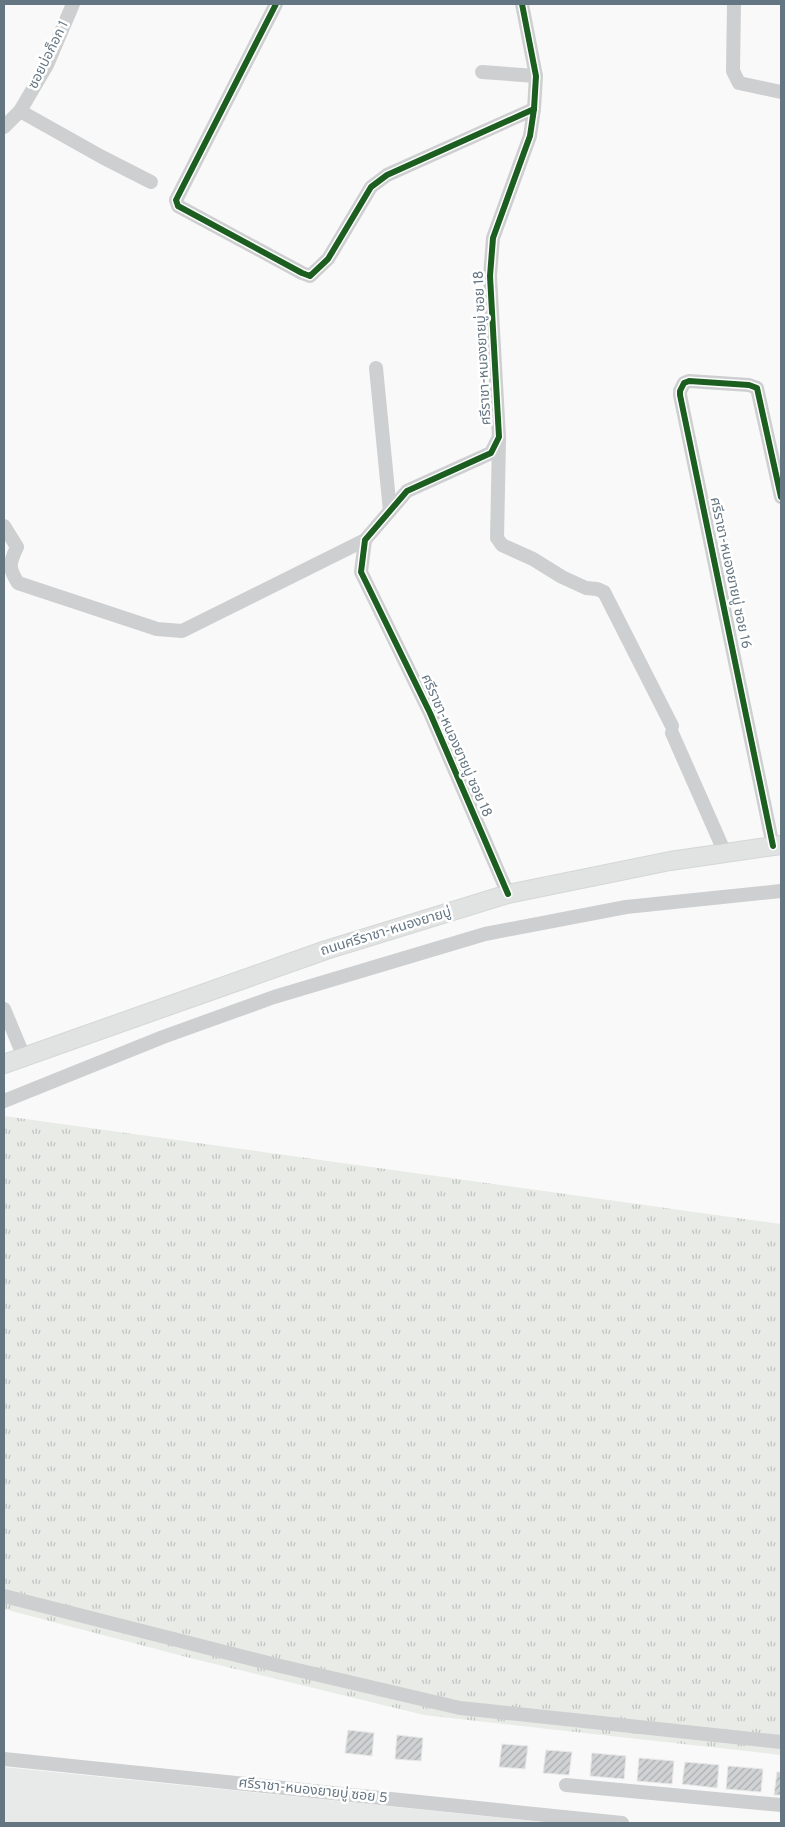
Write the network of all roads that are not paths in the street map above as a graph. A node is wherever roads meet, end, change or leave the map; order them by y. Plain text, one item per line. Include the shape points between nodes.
1 (72, 4) edge
2 (276, 4) edge
3 (522, 4) edge
4 (734, 4) edge
5 (482, 72) dead end
6 (536, 76) junction
7 (781, 92) edge
8 (534, 109) junction
9 (20, 111) junction
10 (4, 127) edge
11 (151, 182) dead end
12 (376, 368) dead end
13 (499, 437) junction
14 (781, 497) edge
15 (390, 511) junction
16 (4, 526) edge
17 (365, 540) junction
18 (777, 845) edge
19 (725, 853) junction
20 (781, 890) edge
21 (508, 894) junction
22 (4, 1009) edge
23 (24, 1057) junction
24 (4, 1064) edge
25 (4, 1101) edge
26 (4, 1596) edge
27 (781, 1742) edge
28 (4, 1759) edge
29 (566, 1785) dead end
30 (781, 1805) edge
31 (622, 1823) edge

1 - 9 street, ซอยบ่อก็อก 1 via 47,65
2 - 8 street via 176,200 178,206 302,273 310,276 328,259 371,187 387,176
3 - 6 street, ศรีราชา-หนองยายบู่ ซอย 18
4 - 7 street via 734,71 739,83
5 - 6 street
6 - 8 street, ศรีราชา-หนองยายบู่ ซอย 18
8 - 13 street, ศรีราชา-หนองยายบู่ ซอย 18 via 530,136 494,238 490,276
9 - 10 street, ซอยบ่อก็อก 1
9 - 11 street
12 - 15 street
13 - 15 street, ศรีราชา-หนองยายบู่ ซอย 18 via 491,453 407,491
13 - 19 street via 498,540 562,577 604,592 672,730
14 - 18 street, ศรีราชา-หนองยายบู่ ซอย 16 via 759,391 755,386 684,383 680,391
15 - 17 street, ศรีราชา-หนองยายบู่ ซอย 18
16 - 17 street via 17,546 10,563 18,583 157,629 182,631
17 - 21 street, ศรีราชา-หนองยายบู่ ซอย 18 via 361,572 430,713
18 - 19 main road, ถนนศรีราชา-หนองยายบู่
19 - 21 main road, ถนนศรีราชา-หนองยายบู่
20 - 25 street via 626,907 485,934 274,997 163,1037
21 - 23 main road, ถนนศรีราชา-หนองยายบู่ via 326,950
22 - 23 street
23 - 24 main road, ถนนศรีราชา-หนองยายบู่
26 - 27 street via 460,1708
28 - 31 street, ศรีราชา-หนองยายบู่ ซอย 5
29 - 30 street

